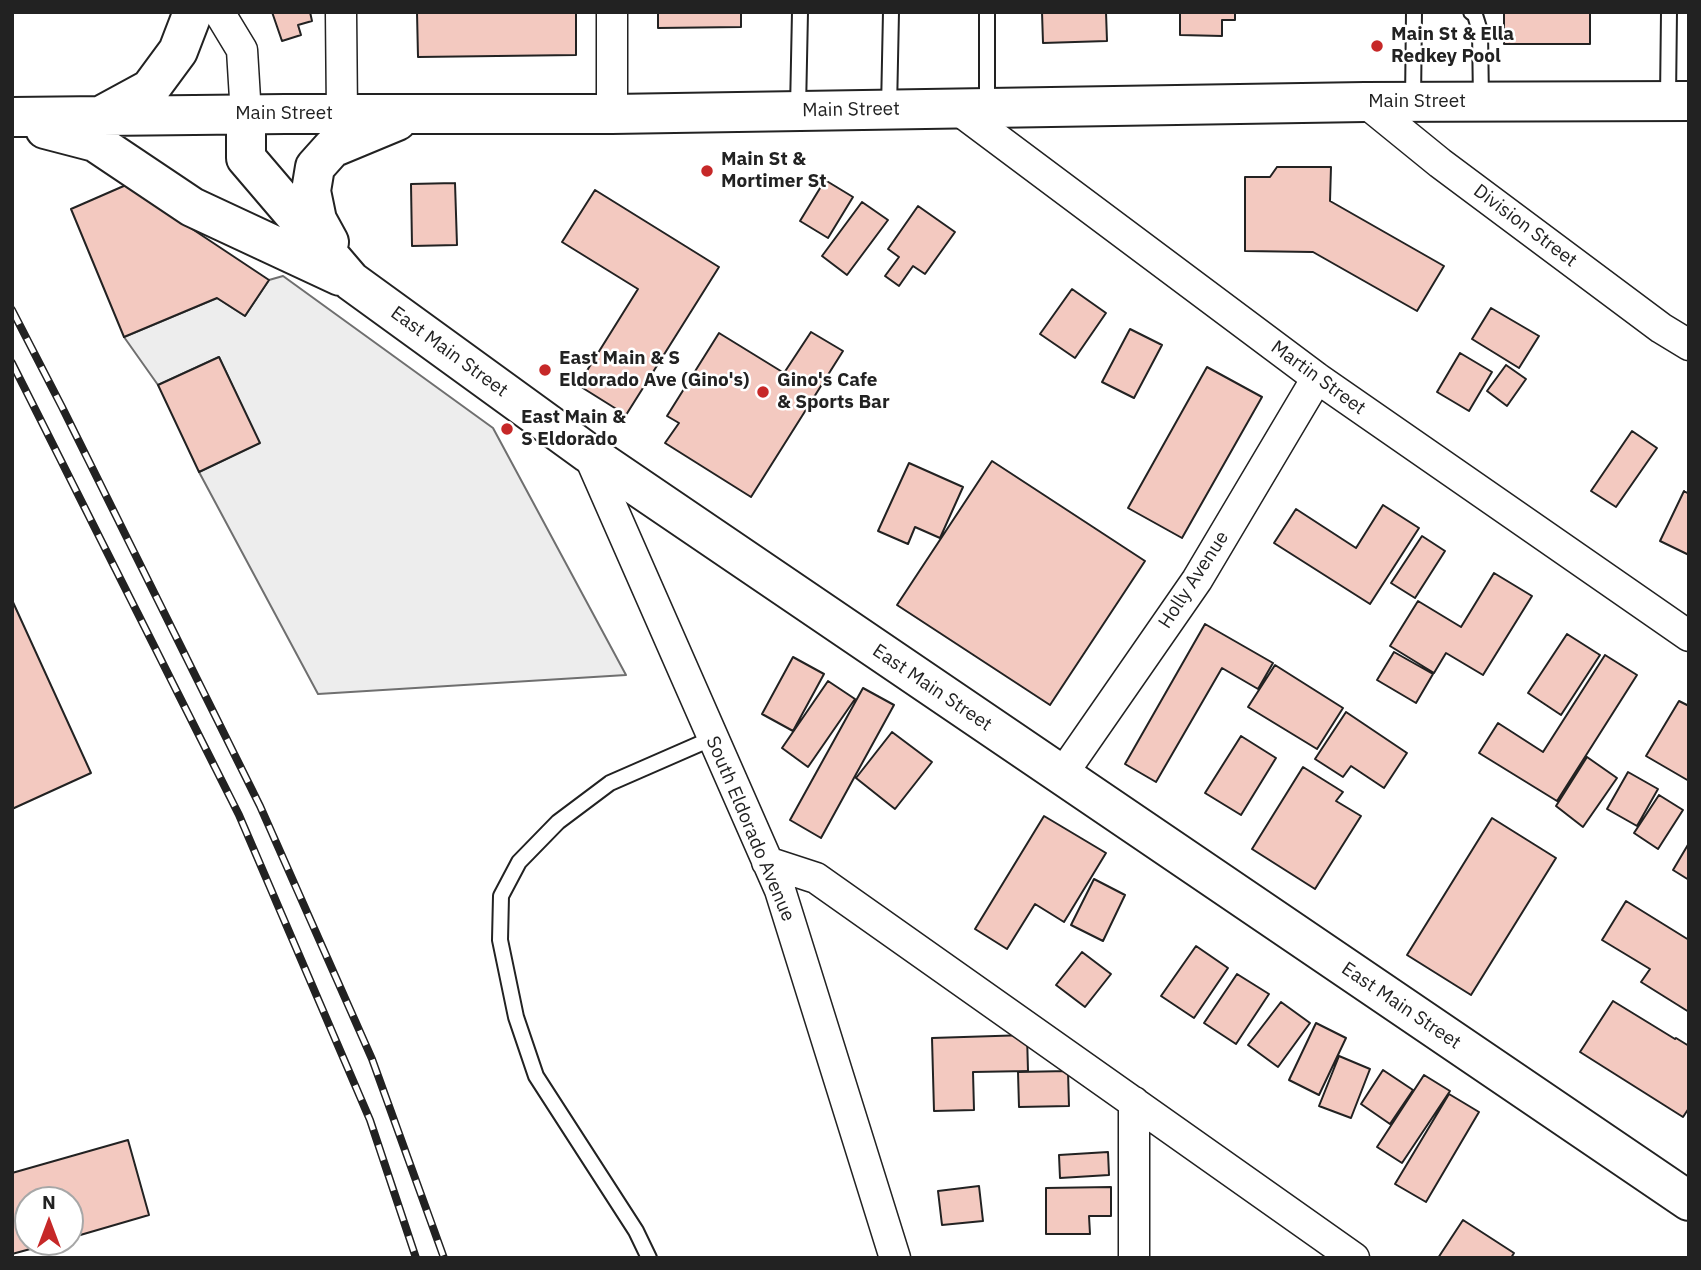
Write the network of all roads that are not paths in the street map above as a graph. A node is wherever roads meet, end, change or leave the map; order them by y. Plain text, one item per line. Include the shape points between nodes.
1 (193, 12) edge
2 (219, 12) edge
3 (341, 12) edge
4 (612, 12) edge
5 (800, 12) edge
6 (891, 12) edge
7 (987, 12) edge
8 (1415, 12) edge
9 (1471, 12) edge
10 (1669, 12) edge
11 (1678, 101) edge
12 (1365, 102) junction
13 (1413, 102) junction
14 (1481, 102) junction
15 (971, 108) junction
16 (889, 109) junction
17 (798, 111) junction
18 (342, 114) junction
19 (415, 114) junction
20 (612, 114) junction
21 (102, 115) junction
22 (246, 115) junction
23 (12, 118) edge
24 (351, 281) junction
25 (1689, 345) edge
26 (1317, 378) junction
27 (588, 453) junction
28 (1689, 636) edge
29 (713, 738) junction
30 (1061, 776) junction
31 (767, 862) junction
32 (1134, 1102) junction
33 (1689, 1202) edge
34 (649, 1258) edge
35 (895, 1258) edge
36 (1134, 1258) edge
37 (1354, 1258) edge

1 - 21 street via 178,51 150,89
2 - 22 street via 242,50
3 - 18 street
4 - 20 street
5 - 17 lane
6 - 16 lane
7 - 15 lane
8 - 13 lane
9 - 14 lane via 1480,31
10 - 11 lane
11 - 14 street, Main Street
12 - 13 street, Main Street
12 - 15 street, Main Street
12 - 25 street, Division Street
13 - 14 street, Main Street
15 - 16 street, Main Street
15 - 26 street, Martin Street
16 - 17 street, Main Street
17 - 20 street, Main Street
18 - 19 street, Main Street
18 - 22 street, Main Street
19 - 20 street, Main Street
19 - 24 street via 332,148 315,167 312,191 317,220
21 - 22 street, Main Street
21 - 23 street, Main Street
22 - 24 street, East Main Street via 246,158
23 - 24 street via 95,142 192,207
24 - 27 street, East Main Street
26 - 28 street, Martin Street
26 - 30 street, Holly Avenue via 1197,580
27 - 29 street, South Eldorado Avenue
27 - 30 street, East Main Street
29 - 31 street, South Eldorado Avenue
29 - 34 lane via 610,783 558,822 519,862 501,896 500,940 516,1017 536,1076
30 - 33 street, East Main Street
31 - 32 street via 816,878
31 - 35 street, South Eldorado Avenue via 780,890
32 - 36 street
32 - 37 street

